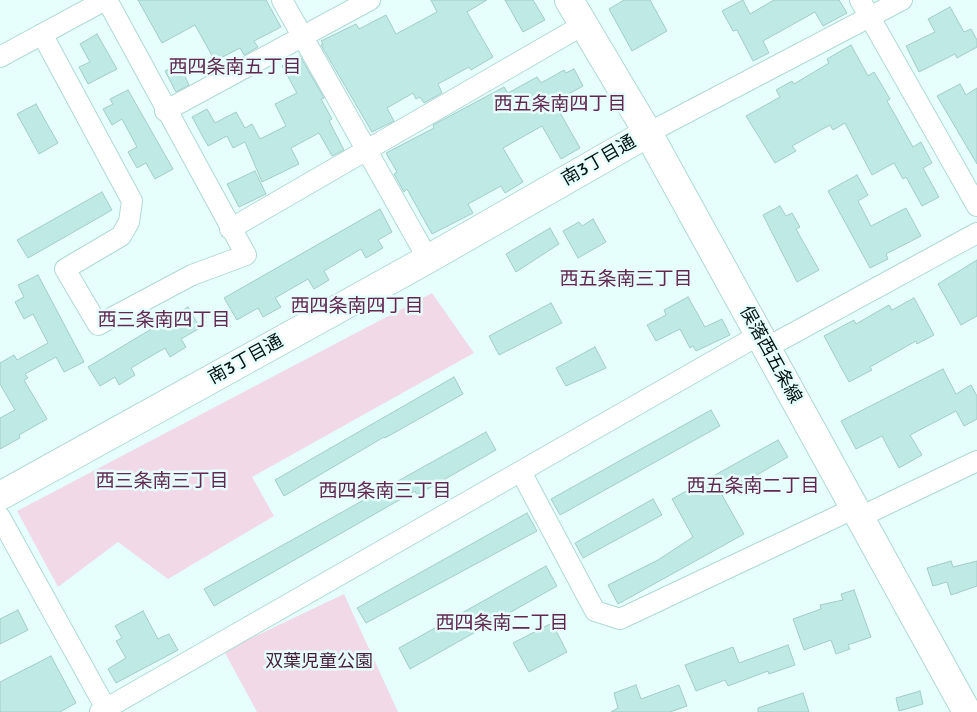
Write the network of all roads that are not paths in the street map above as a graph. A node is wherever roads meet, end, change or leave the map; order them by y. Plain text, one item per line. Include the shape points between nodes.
1 (106, 0) edge
2 (282, 0) edge
3 (370, 0) edge
4 (569, 0) edge
5 (860, 0) edge
6 (902, 0) edge
7 (870, 18) junction
8 (584, 25) junction
9 (42, 34) junction
10 (302, 37) junction
11 (0, 57) edge
12 (165, 111) junction
13 (648, 133) junction
14 (367, 150) junction
15 (977, 206) edge
16 (230, 229) junction
17 (977, 233) edge
18 (428, 259) junction
19 (762, 341) junction
20 (977, 461) edge
21 (521, 472) junction
22 (0, 496) edge
23 (857, 513) junction
24 (0, 517) edge
25 (105, 711) edge
26 (967, 712) edge

1 - 9 street
1 - 12 street
2 - 10 street
3 - 10 street
4 - 8 main road, 俣落西五条線
5 - 7 street
6 - 7 street
7 - 13 street
7 - 15 street
8 - 13 main road, 俣落西五条線
8 - 14 street
9 - 11 street
9 - 16 street via 132,201 129,222 121,236 65,270 98,325 192,275 246,255
10 - 12 street
10 - 14 street
12 - 16 street
13 - 18 main road, 南3丁目通
13 - 19 main road, 俣落西五条線
14 - 16 street
14 - 18 street
17 - 19 street
18 - 22 main road, 南3丁目通
19 - 21 street
19 - 23 main road, 俣落西五条線
20 - 23 street
21 - 23 street via 595,610 620,619
21 - 25 street
23 - 26 main road, 俣落西五条線
24 - 25 street

